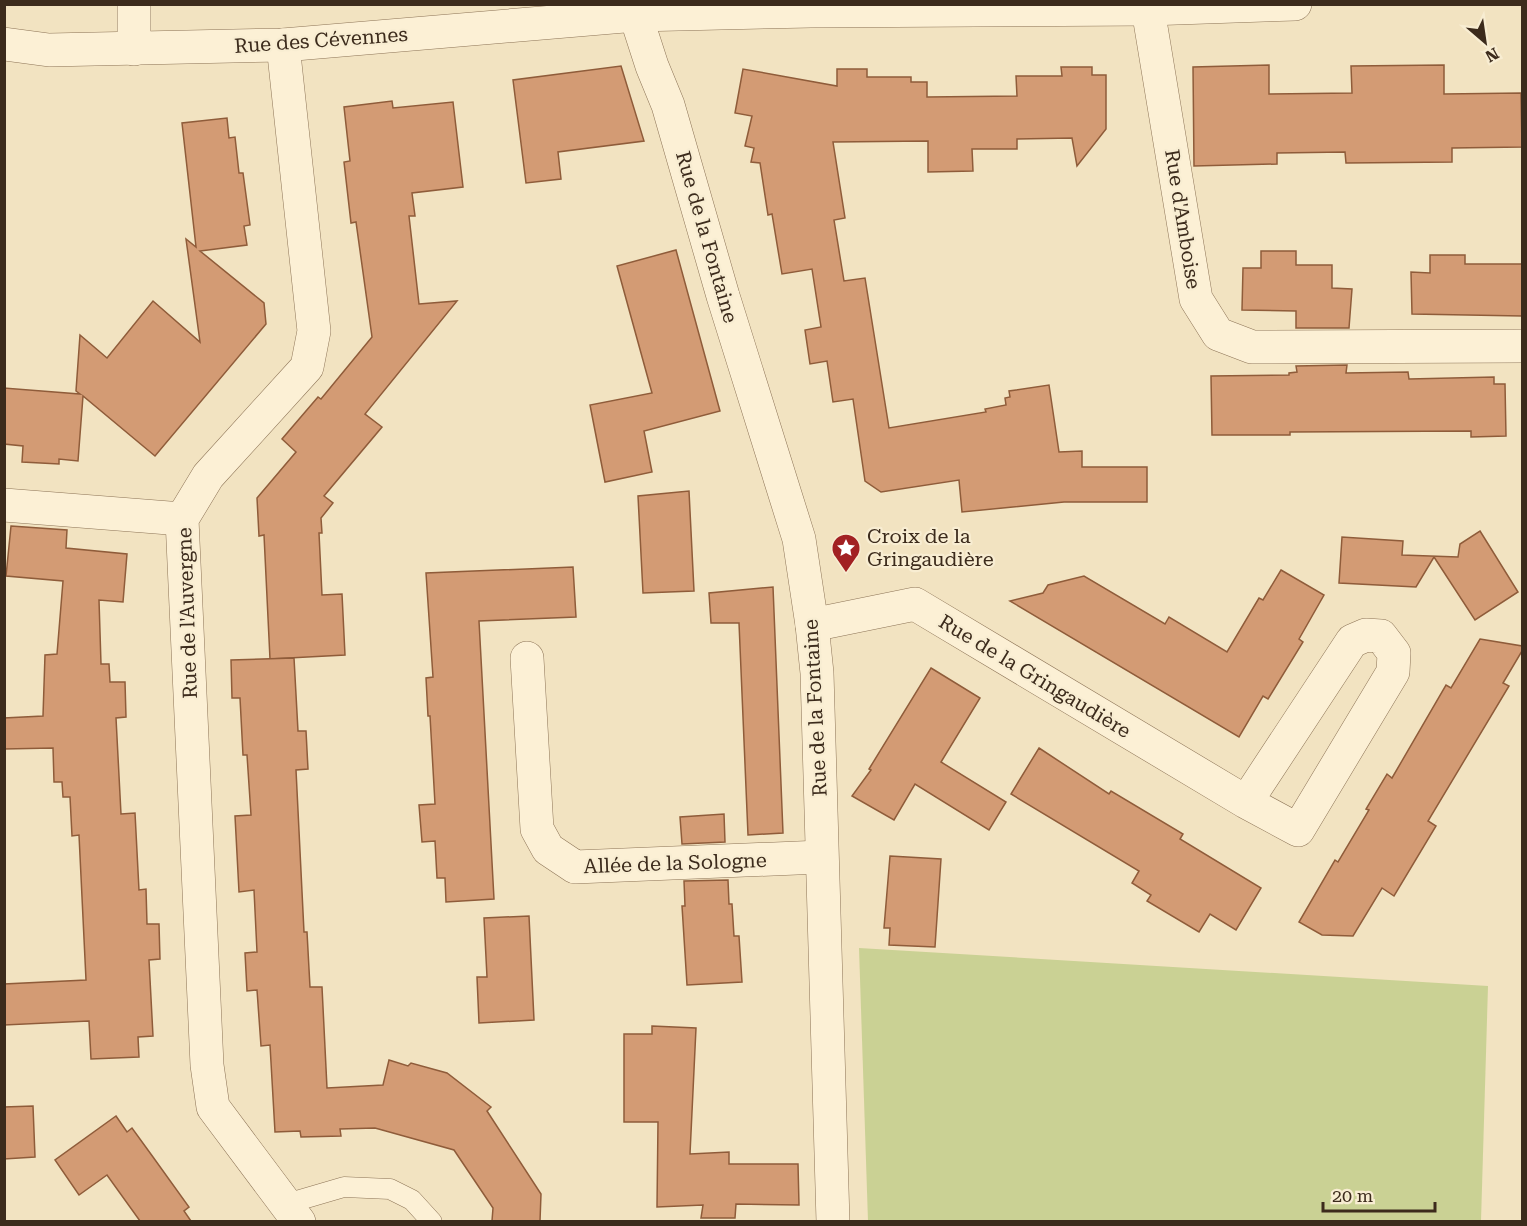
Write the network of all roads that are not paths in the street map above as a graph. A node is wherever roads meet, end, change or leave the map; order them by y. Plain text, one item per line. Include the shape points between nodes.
1 (134, 4) edge
2 (1295, 4) edge
3 (952, 7) edge
4 (811, 8) edge
5 (1148, 9) junction
6 (634, 10) edge
7 (4, 44) edge
8 (283, 45) junction
9 (134, 48) junction
10 (1522, 346) edge
11 (4, 505) edge
12 (182, 519) junction
13 (812, 625) junction
14 (527, 658) dead end
15 (1246, 802) junction
16 (821, 857) junction
17 (292, 1213) edge
18 (432, 1221) edge
19 (833, 1221) edge

1 - 9 street
2 - 5 street, Rue des Cévennes
3 - 4 street, Rue des Cévennes
3 - 5 street, Rue des Cévennes
4 - 6 street, Rue des Cévennes
5 - 10 street, Rue d'Amboise via 1196,299 1218,334 1252,347
6 - 8 street, Rue des Cévennes
6 - 13 street, Rue de la Fontaine via 668,105 799,538
7 - 9 street, Rue des Cévennes via 49,50
8 - 9 street, Rue des Cévennes
8 - 12 street, Rue de l'Auvergne via 314,332 307,367 208,476
11 - 12 street
12 - 17 street, Rue de l'Auvergne via 207,1065 213,1107
13 - 15 street, Rue de la Gringaudière via 915,604
13 - 16 street, Rue de la Fontaine via 817,673
14 - 16 street, Allée de la Sologne via 537,829 548,849 575,867
15 - 15 street, Rue de la Gringaudière via 1352,641 1366,635 1381,636 1394,653 1393,672 1298,830
16 - 19 street, Rue de la Fontaine
17 - 18 lane, Rue de l'Auvergne via 344,1187 390,1189 412,1200

